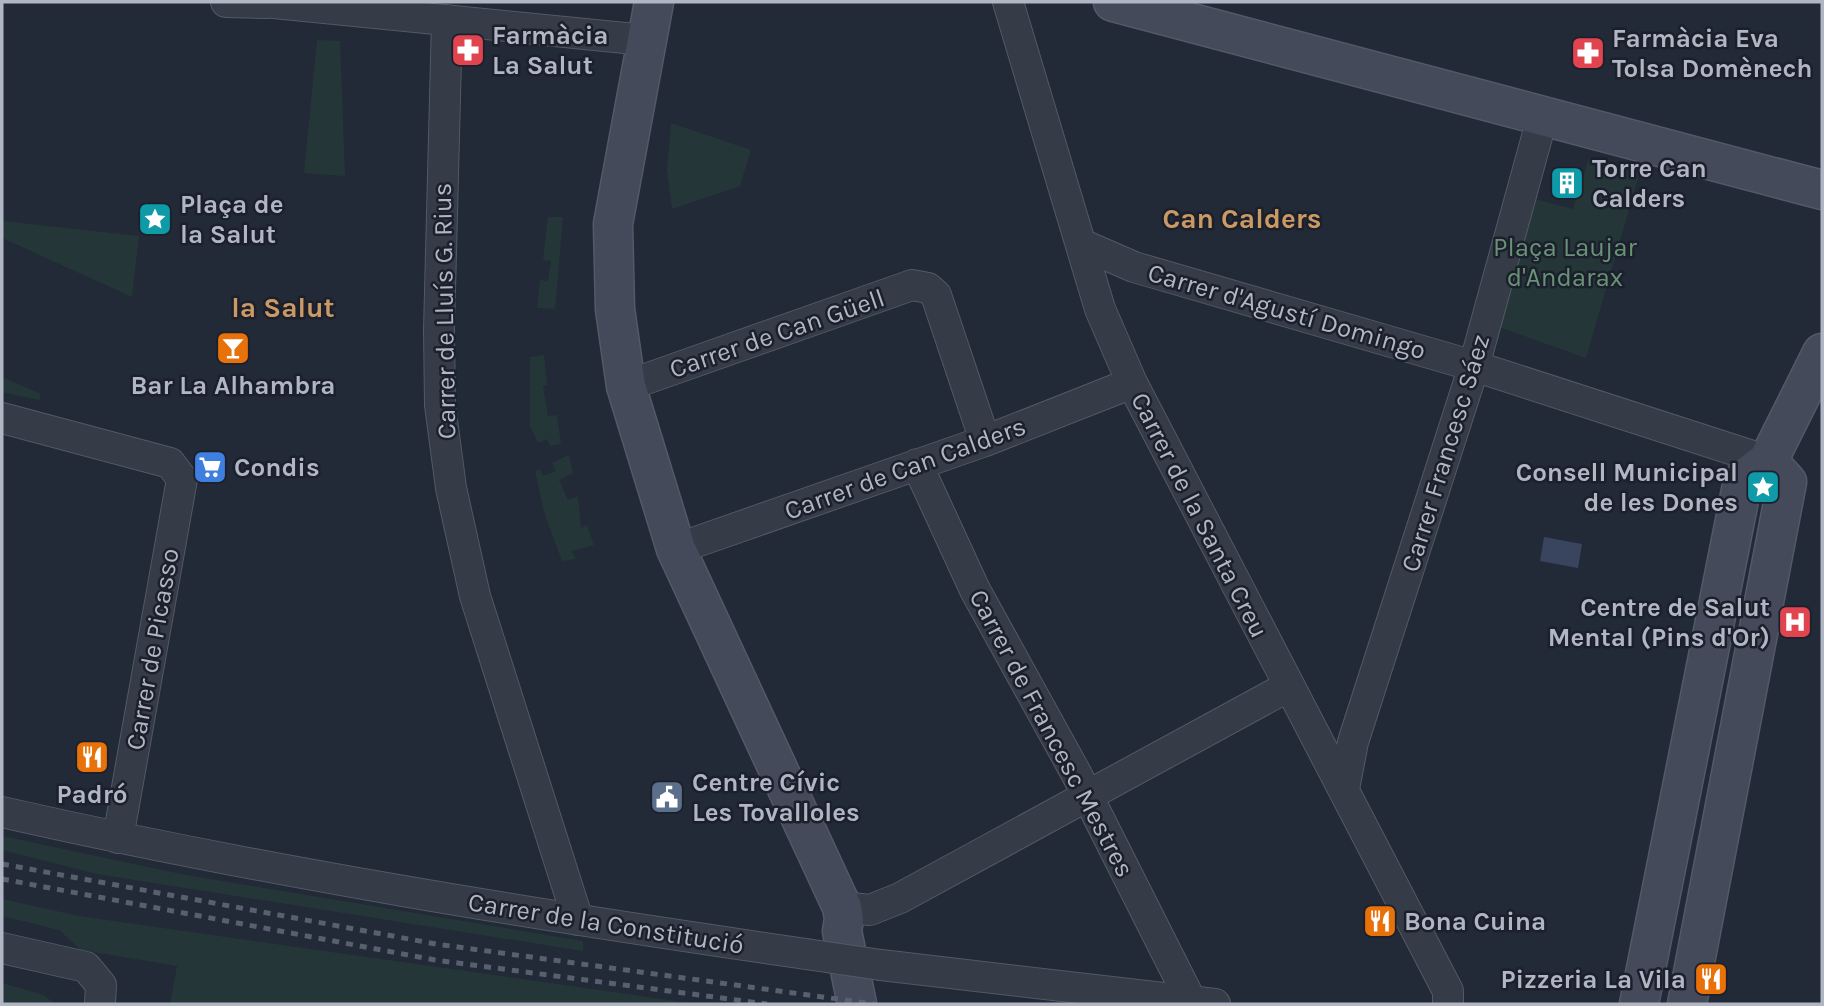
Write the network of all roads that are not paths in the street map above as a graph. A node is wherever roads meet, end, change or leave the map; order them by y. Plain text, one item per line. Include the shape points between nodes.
1 (226, 2) edge
2 (265, 2) edge
3 (654, 2) edge
4 (1008, 2) edge
5 (1113, 2) edge
6 (447, 20) junction
7 (645, 40) junction
8 (1542, 115) junction
9 (1822, 190) edge
10 (1081, 244) junction
11 (1126, 264) junction
12 (1100, 309) junction
13 (1822, 353) edge
14 (1474, 366) junction
15 (1132, 383) junction
16 (626, 386) junction
17 (2, 418) edge
18 (985, 441) junction
19 (1768, 461) junction
20 (917, 464) junction
21 (676, 549) junction
22 (1289, 687) junction
23 (1344, 789) junction
24 (1086, 797) junction
25 (2, 812) edge
26 (118, 838) junction
27 (842, 907) junction
28 (578, 920) junction
29 (2, 948) edge
30 (1203, 1003) edge
31 (100, 1004) edge
32 (857, 1004) edge
33 (1448, 1004) edge
34 (1639, 1004) edge
35 (1687, 1004) edge

1 - 2 street
2 - 6 street
3 - 7 street
4 - 10 street, Carrer de la Santa Creu
5 - 8 street
6 - 7 street
6 - 28 street, Carrer de Lluís G. Rius via 439,330 440,405 451,488 475,596
7 - 16 street via 613,224 615,309
8 - 9 street
8 - 14 street, Carrer Francesc Sáez
10 - 11 street, Carrer d'Agustí Domingo
10 - 12 street, Carrer de la Santa Creu
11 - 12 street, Carrer d'Agustí Domingo via 1108,286
11 - 14 street, Carrer d'Agustí Domingo
12 - 15 street, Carrer de la Santa Creu
13 - 19 street
14 - 19 street, Carrer d'Agustí Domingo
14 - 23 street, Carrer Francesc Sáez via 1353,742
15 - 18 street, Carrer de Can Calders
15 - 22 street, Carrer de la Santa Creu
16 - 18 street, Carrer de Can Güell via 912,285 929,284
16 - 21 street
17 - 26 street, Carrer de Picasso via 170,463 182,479
18 - 20 street, Carrer de Can Calders
19 - 34 street via 1743,480
19 - 35 street via 1787,482
20 - 21 street, Carrer de Can Calders
20 - 24 street, Carrer de Francesc Mestres via 975,590
21 - 27 street
22 - 23 street, Carrer de la Santa Creu
22 - 24 street
23 - 33 street, Carrer de la Santa Creu via 1448,991
24 - 27 street via 900,898 870,910
24 - 30 street, Carrer de Francesc Mestres
25 - 26 street, Carrer de la Constitució
26 - 28 street, Carrer de la Constitució
27 - 32 street via 842,931
28 - 30 street, Carrer de la Constitució, bridge via 881,965
29 - 31 street via 86,967 101,985

